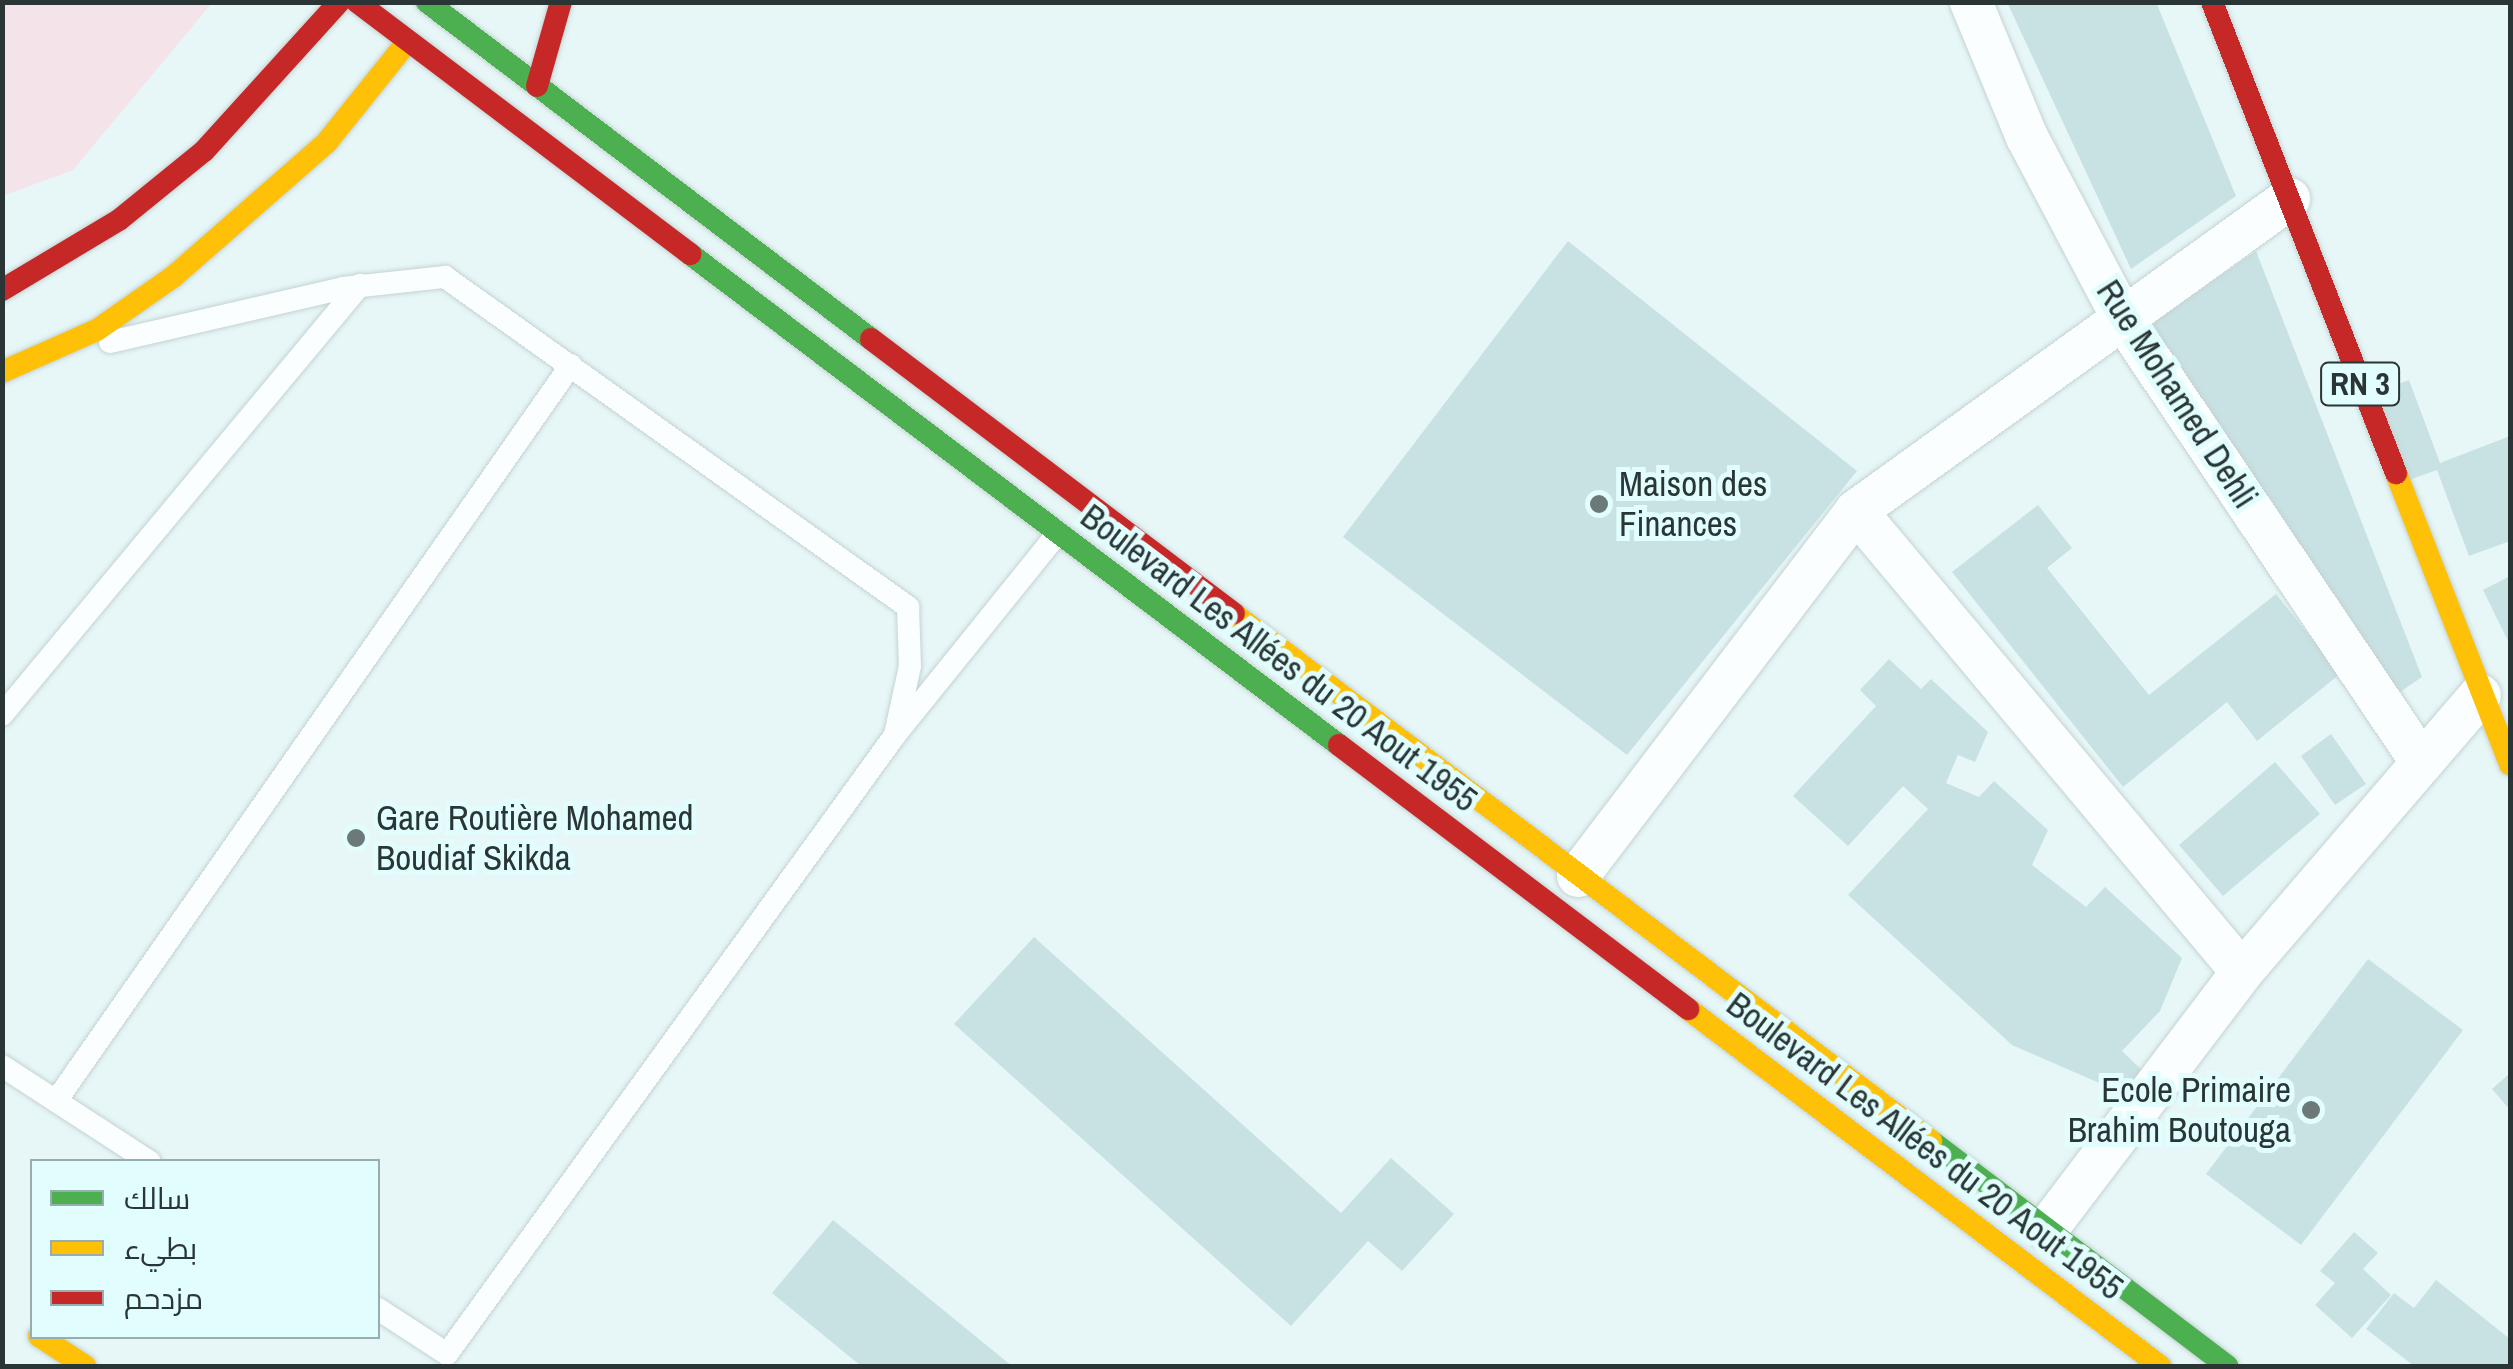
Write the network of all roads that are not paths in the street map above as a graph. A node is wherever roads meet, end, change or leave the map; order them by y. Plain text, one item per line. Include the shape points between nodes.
1 (339, 2) edge
2 (357, 2) edge
3 (561, 2) edge
4 (1971, 2) edge
5 (2212, 2) edge
6 (436, 5) edge
7 (280, 29) dead end
8 (408, 41) junction
9 (465, 86) junction
10 (537, 86) junction
11 (260, 95) junction
12 (327, 142) junction
13 (2288, 199) junction
14 (360, 285) junction
15 (2, 290) edge
16 (2122, 320) junction
17 (571, 364) junction
18 (10, 370) edge
19 (1856, 511) junction
20 (1057, 534) junction
21 (2480, 695) junction
22 (2, 715) edge
23 (895, 735) junction
24 (2422, 763) junction
25 (2510, 764) edge
26 (1578, 876) junction
27 (2242, 972) junction
28 (2, 1066) edge
29 (56, 1100) junction
30 (145, 1159) edge
31 (2046, 1229) junction
32 (380, 1310) edge
33 (44, 1339) edge
34 (85, 1366) edge
35 (2160, 1366) edge
36 (2227, 1366) edge

1 - 11 main road
2 - 8 main road, Boulevard Les Allées du 20 Aout 1955
3 - 10 main road
4 - 16 street, Rue Mohamed Dehli via 2027,137
5 - 13 main road, RN 3
6 - 8 main road
6 - 10 main road, Boulevard Les Allées du 20 Aout 1955
7 - 11 main road
8 - 9 main road, Boulevard Les Allées du 20 Aout 1955
8 - 12 main road
9 - 12 main road via 413,79
9 - 20 main road, Boulevard Les Allées du 20 Aout 1955
10 - 26 main road, Boulevard Les Allées du 20 Aout 1955
11 - 15 main road via 119,220
12 - 18 main road via 173,277 97,330
13 - 16 street
13 - 21 main road, RN 3
14 - 17 lane via 445,276
14 - 18 lane via 192,320
14 - 22 lane
16 - 19 street
16 - 24 street, Rue Mohamed Dehli
17 - 23 lane via 908,606 910,666
17 - 29 lane
19 - 26 street
19 - 27 street
20 - 23 lane
20 - 35 main road, Boulevard Les Allées du 20 Aout 1955
21 - 24 street
21 - 25 main road, RN 3
23 - 32 lane via 447,1354
24 - 27 street
26 - 31 main road, Boulevard Les Allées du 20 Aout 1955
27 - 31 street
28 - 29 lane
29 - 30 lane
31 - 36 main road, Boulevard Les Allées du 20 Aout 1955
33 - 34 main road

